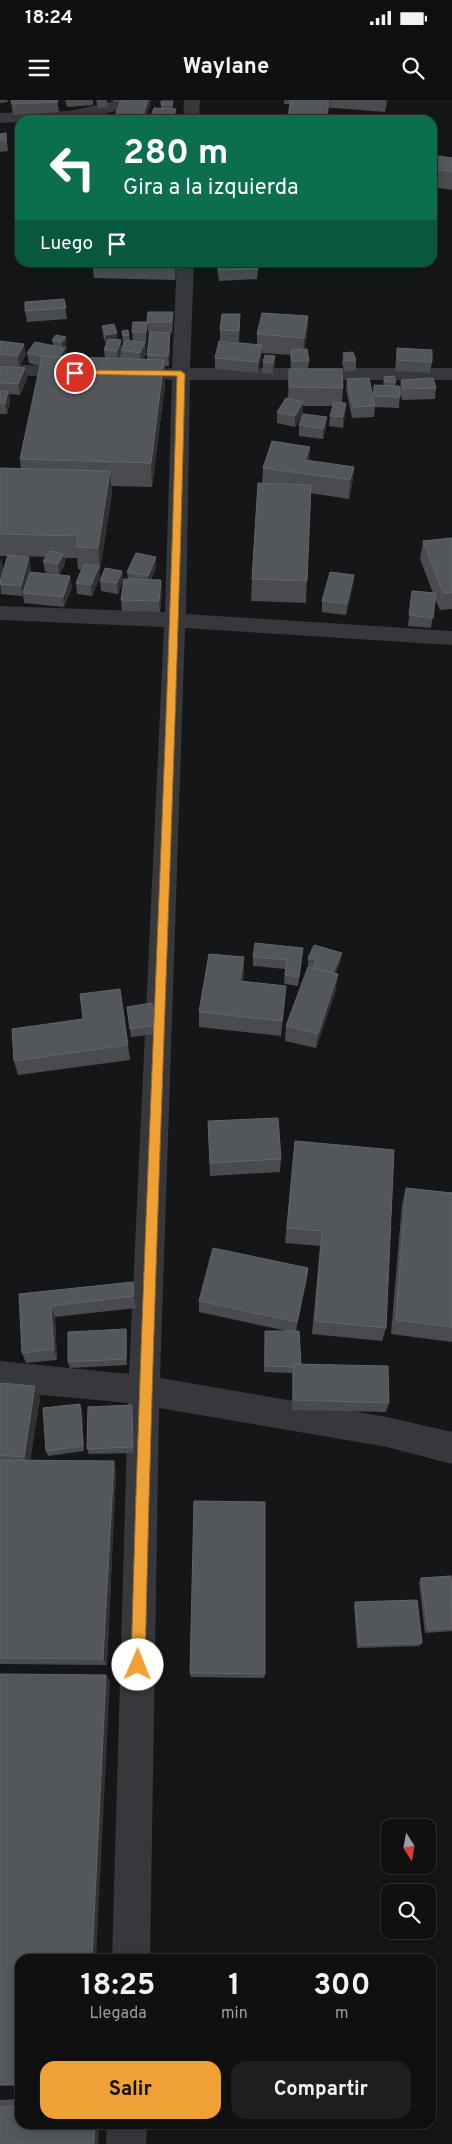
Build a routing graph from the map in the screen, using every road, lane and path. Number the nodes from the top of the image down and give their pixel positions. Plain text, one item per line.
1 (136, 100) edge
2 (192, 100) edge
3 (78, 115) edge
4 (190, 115) edge
5 (0, 118) edge
6 (15, 118) edge
7 (186, 267) edge
8 (0, 369) edge
9 (96, 373) edge
10 (143, 373) edge
11 (181, 374) junction
12 (452, 374) edge
13 (0, 614) edge
14 (175, 620) junction
15 (452, 638) edge
16 (0, 1376) edge
17 (144, 1390) junction
18 (452, 1448) edge
19 (131, 1954) edge
20 (127, 2129) edge
21 (126, 2144) edge

1 - 3 street
2 - 4 street
5 - 6 street
7 - 11 street
8 - 9 street
10 - 11 street
11 - 12 street
11 - 14 street
13 - 14 street
14 - 15 street
14 - 17 street
16 - 17 street
17 - 18 street
17 - 19 street
20 - 21 street

